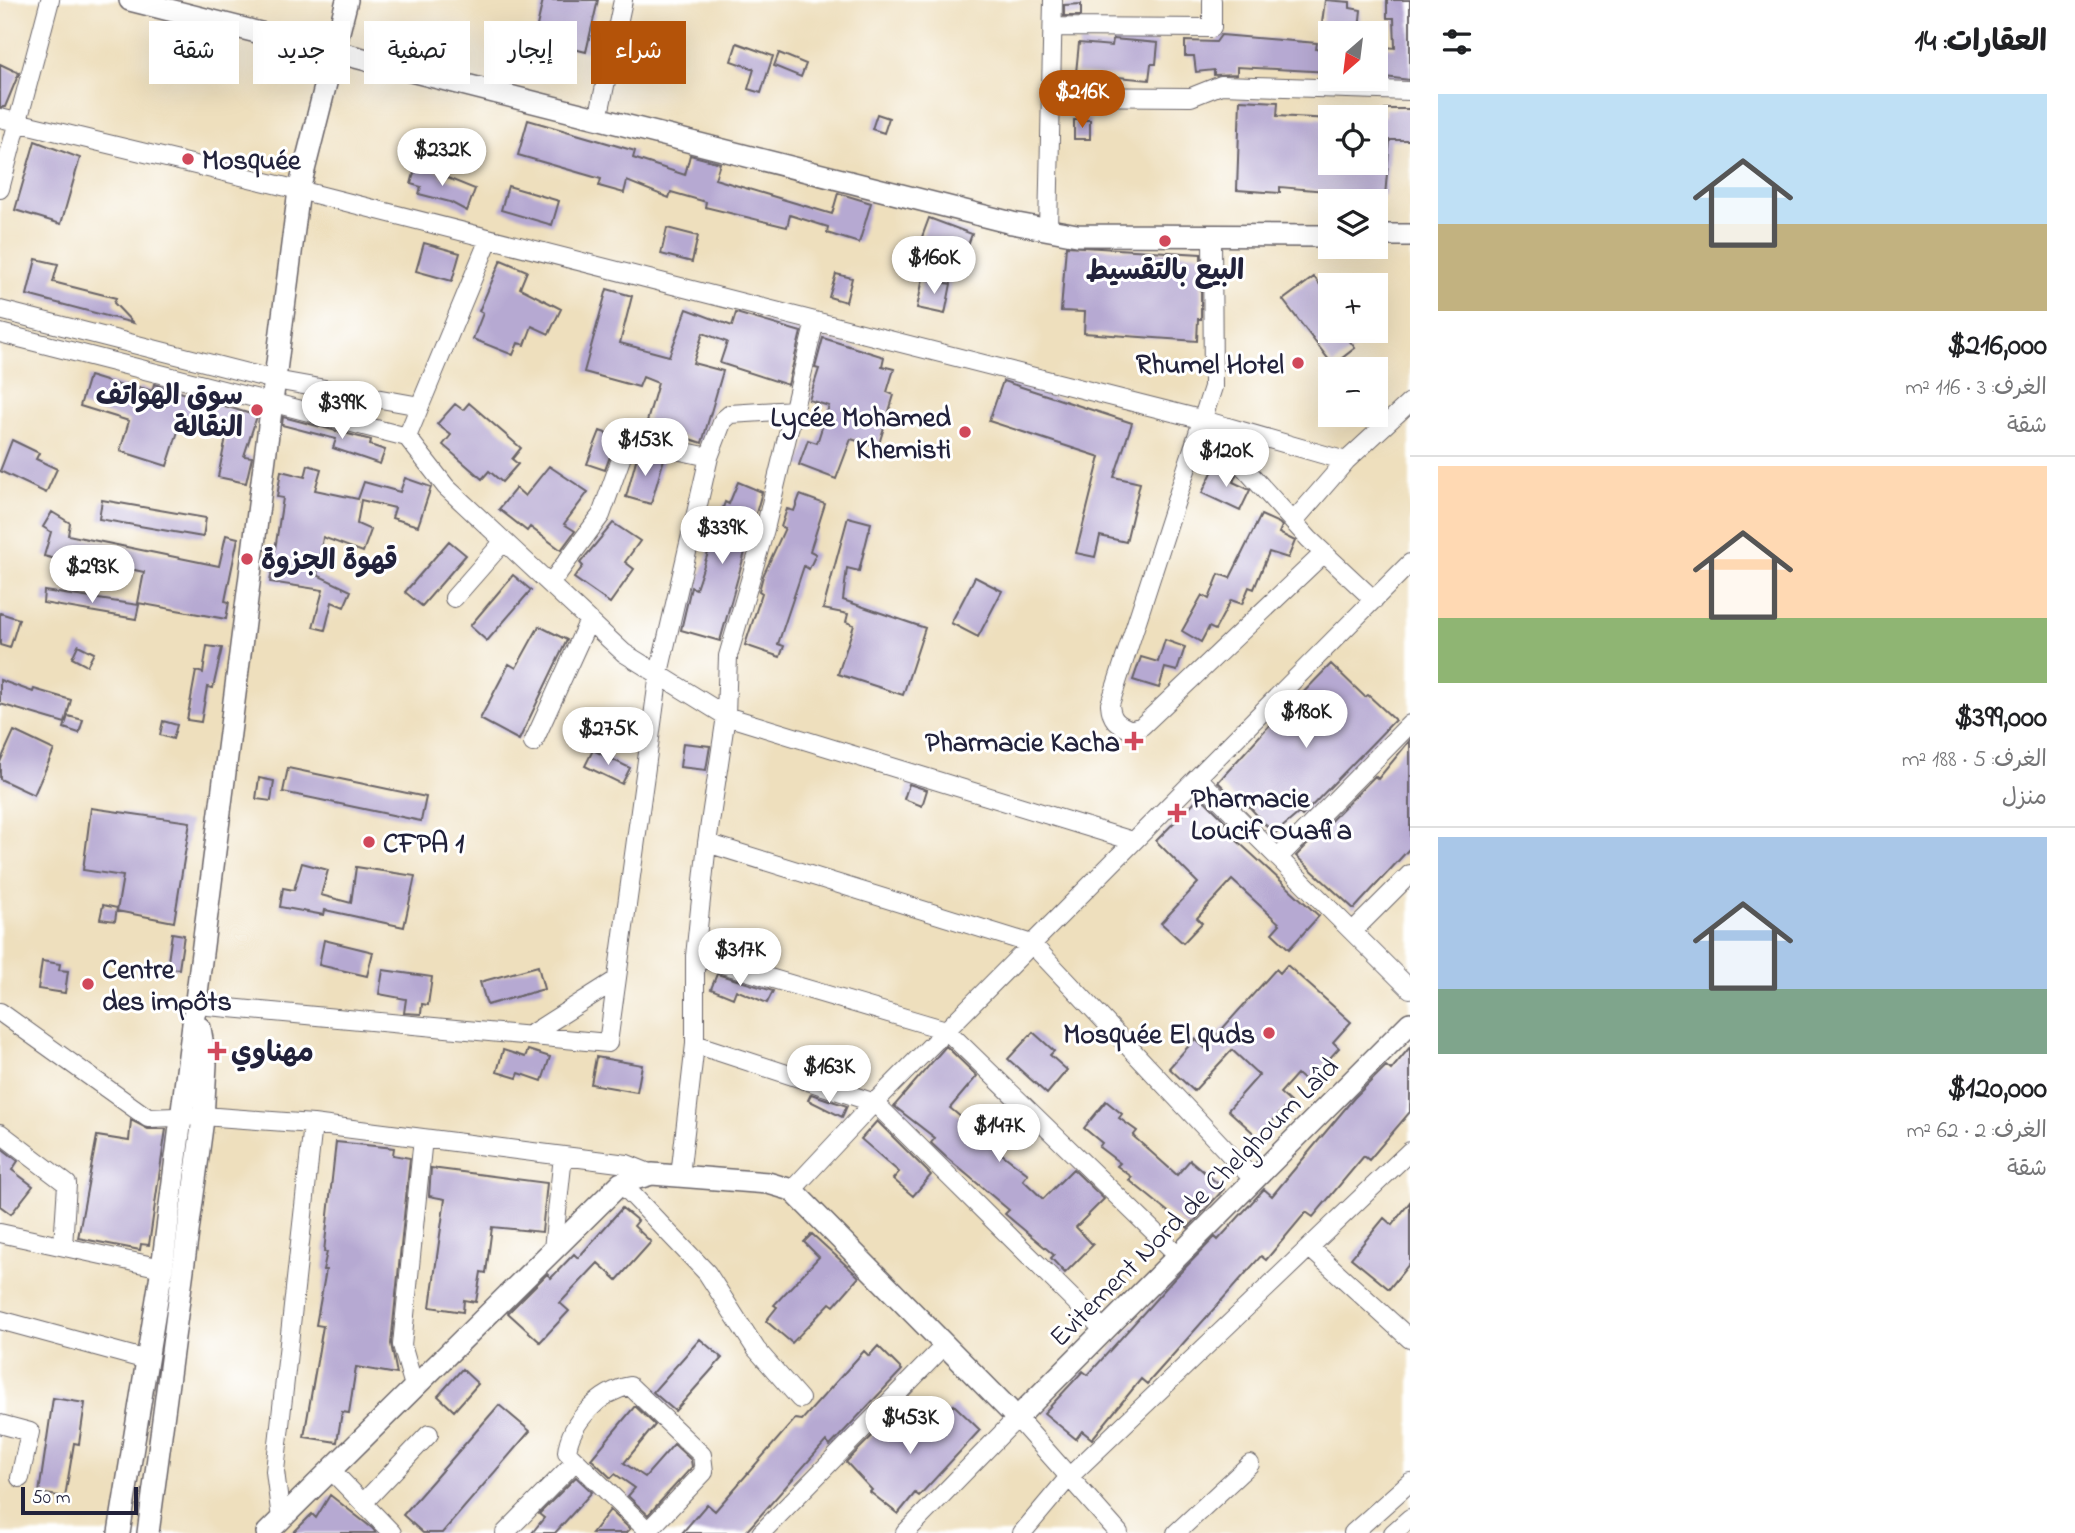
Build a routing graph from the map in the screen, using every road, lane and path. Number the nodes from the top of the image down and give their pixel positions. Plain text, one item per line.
1 (50, 0) edge
2 (130, 0) edge
3 (347, 0) edge
4 (623, 0) edge
5 (1053, 0) edge
6 (1212, 0) edge
7 (341, 21) edge
8 (1053, 26) junction
9 (253, 32) edge
10 (350, 56) edge
11 (325, 84) edge
12 (1410, 91) edge
13 (1051, 96) junction
14 (598, 119) junction
15 (9, 120) edge
16 (0, 189) edge
17 (299, 190) junction
18 (1048, 229) junction
19 (1410, 235) edge
20 (1212, 236) junction
21 (1318, 236) edge
22 (1388, 236) edge
23 (489, 239) junction
24 (0, 310) edge
25 (815, 321) junction
26 (0, 333) edge
27 (274, 390) junction
28 (1410, 402) edge
29 (420, 406) junction
30 (794, 410) junction
31 (1200, 419) junction
32 (407, 437) junction
33 (709, 457) junction
34 (1346, 461) junction
35 (1293, 522) junction
36 (504, 541) junction
37 (1324, 553) junction
38 (1410, 564) edge
39 (550, 584) junction
40 (454, 598) dead end
41 (1374, 600) junction
42 (589, 620) junction
43 (659, 673) junction
44 (726, 716) junction
45 (1410, 724) edge
46 (533, 743) dead end
47 (1198, 778) junction
48 (1133, 841) junction
49 (707, 843) junction
50 (1278, 858) junction
51 (1410, 874) edge
52 (1353, 931) junction
53 (1032, 944) junction
54 (695, 956) junction
55 (617, 980) junction
56 (1410, 989) edge
57 (197, 1005) junction
58 (0, 1012) edge
59 (1410, 1023) edge
60 (946, 1030) junction
61 (528, 1036) junction
62 (695, 1044) junction
63 (875, 1103) junction
64 (193, 1116) junction
65 (313, 1124) junction
66 (0, 1133) edge
67 (423, 1138) junction
68 (1410, 1151) edge
69 (563, 1156) junction
70 (652, 1174) junction
71 (680, 1176) junction
72 (1253, 1179) junction
73 (621, 1183) junction
74 (792, 1190) junction
75 (0, 1233) edge
76 (63, 1246) junction
77 (1310, 1248) junction
78 (553, 1249) junction
79 (1178, 1255) junction
80 (162, 1268) junction
81 (0, 1320) edge
82 (1104, 1330) junction
83 (1410, 1339) edge
84 (945, 1345) junction
85 (147, 1360) junction
86 (414, 1386) junction
87 (800, 1398) dead end
88 (1017, 1418) junction
89 (0, 1424) edge
90 (429, 1434) dead end
91 (1250, 1464) dead end
92 (330, 1469) junction
93 (568, 1469) dead end
94 (1069, 1477) junction
95 (20, 1478) dead end
96 (1410, 1482) edge
97 (363, 1503) junction
98 (1410, 1518) edge
99 (274, 1526) edge
100 (647, 1532) edge
101 (119, 1533) edge
102 (148, 1533) edge
103 (392, 1533) edge
104 (505, 1533) edge
105 (761, 1533) edge
106 (905, 1533) edge
107 (1022, 1533) edge
108 (1119, 1533) edge
109 (1176, 1533) edge
110 (1353, 1533) edge
111 (1393, 1533) edge

1 - 15 street
2 - 9 main road
3 - 7 main road
4 - 14 street
5 - 8 street
6 - 8 street
8 - 13 street
10 - 14 main road
11 - 17 main road
12 - 13 street
13 - 18 street
14 - 18 main road
15 - 16 street
15 - 17 street
17 - 23 street
17 - 27 main road
18 - 20 main road
19 - 22 main road
20 - 21 main road
20 - 31 street
23 - 25 street
23 - 29 street
24 - 27 street
25 - 30 street
25 - 31 street
26 - 27 street
27 - 29 street
27 - 32 street
27 - 57 main road
28 - 34 street
29 - 32 street
30 - 33 street
30 - 44 street
31 - 34 street
31 - 35 street
31 - 37 street
32 - 36 street
33 - 39 street
33 - 43 street
34 - 35 street
35 - 37 street
36 - 39 street
36 - 40 street
37 - 41 street
38 - 41 street
39 - 42 street
41 - 47 street
42 - 43 street
42 - 46 street
43 - 44 street
43 - 55 street
44 - 48 street
44 - 49 street
45 - 50 street
47 - 48 street
47 - 50 street
48 - 53 street
49 - 53 street
49 - 54 street
50 - 52 street
51 - 52 street
52 - 56 street
53 - 60 street
53 - 72 street
54 - 60 street
54 - 62 street
55 - 61 street
55 - 61 street
57 - 61 street
57 - 64 main road
58 - 64 street
59 - 72 main road, Evitement Nord de Chelghoum Laîd
60 - 63 street
60 - 79 street
62 - 63 street
62 - 71 street
63 - 74 street
63 - 82 street
64 - 65 street
64 - 80 main road
64 - 102 main road
65 - 67 street
65 - 99 street
66 - 76 street
67 - 69 street
67 - 86 street
68 - 77 street
69 - 70 street
69 - 78 street
70 - 71 main road
70 - 73 main road
71 - 74 main road
72 - 79 main road, Evitement Nord de Chelghoum Laîd
73 - 78 main road
73 - 87 street
74 - 84 main road
75 - 76 street
76 - 80 street
77 - 83 street
77 - 94 street
78 - 86 main road
79 - 82 main road, Evitement Nord de Chelghoum Laîd
80 - 85 main road
81 - 85 street
82 - 88 main road, Evitement Nord de Chelghoum Laîd
84 - 88 main road
84 - 105 street
85 - 101 main road
86 - 92 main road
88 - 94 street
88 - 106 street
89 - 95 street
90 - 97 street
91 - 109 street
92 - 97 street
92 - 99 main road
93 - 104 street
94 - 107 street
94 - 108 street
96 - 110 street
97 - 103 street
98 - 111 street
100 - 100 street

